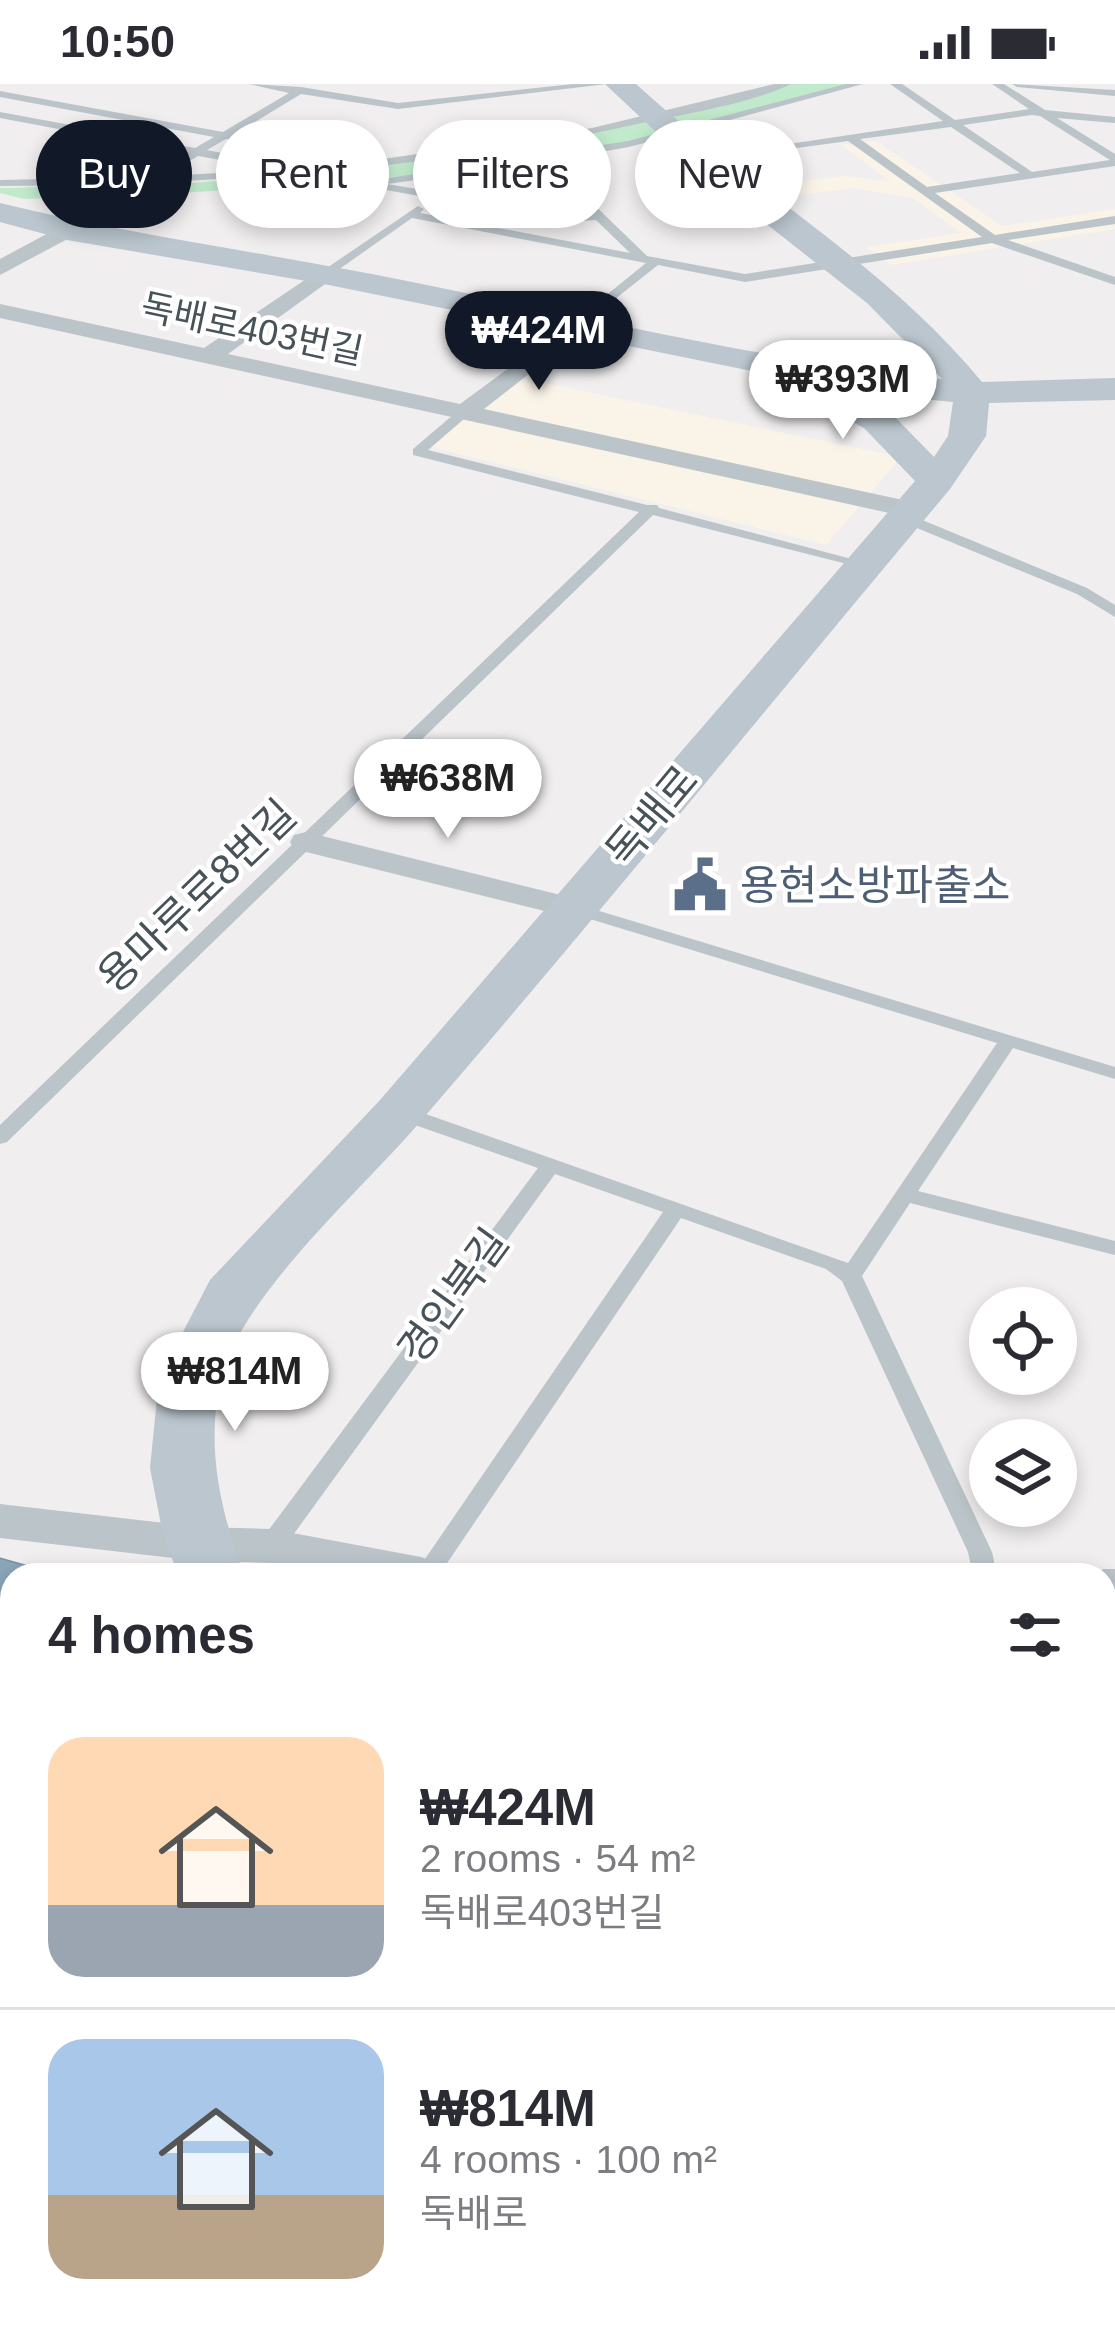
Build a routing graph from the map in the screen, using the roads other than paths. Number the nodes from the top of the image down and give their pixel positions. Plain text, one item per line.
1 (254, 84) edge
2 (312, 84) edge
3 (602, 84) edge
4 (619, 84) edge
5 (858, 84) edge
6 (895, 84) edge
7 (997, 84) edge
8 (1017, 84) edge
9 (779, 85) edge
10 (299, 92) junction
11 (1115, 93) edge
12 (0, 94) edge
13 (1042, 112) junction
14 (0, 115) edge
15 (250, 120) edge
16 (658, 120) edge
17 (685, 120) edge
18 (697, 120) edge
19 (1115, 120) edge
20 (951, 122) junction
21 (635, 131) edge
22 (216, 134) edge
23 (848, 136) junction
24 (216, 140) edge
25 (803, 143) edge
26 (196, 152) junction
27 (192, 154) edge
28 (216, 157) edge
29 (1115, 162) edge
30 (389, 165) edge
31 (1030, 176) junction
32 (0, 183) edge
33 (36, 183) edge
34 (922, 191) junction
35 (0, 212) edge
36 (413, 212) edge
37 (410, 214) junction
38 (1115, 220) edge
39 (611, 227) edge
40 (795, 228) edge
41 (68, 230) junction
42 (992, 239) junction
43 (648, 260) junction
44 (842, 263) junction
45 (0, 268) edge
46 (323, 274) junction
47 (1115, 281) edge
48 (0, 311) edge
49 (576, 326) junction
50 (926, 338) junction
51 (208, 356) junction
52 (780, 367) junction
53 (829, 377) junction
54 (1106, 389) edge
55 (972, 393) junction
56 (464, 412) junction
57 (917, 503) junction
58 (652, 508) junction
59 (867, 565) junction
60 (1115, 612) edge
61 (306, 842) junction
62 (573, 908) junction
63 (1008, 1040) junction
64 (1113, 1069) edge
65 (400, 1112) junction
66 (0, 1137) edge
67 (551, 1165) junction
68 (905, 1195) junction
69 (676, 1209) junction
70 (1115, 1248) edge
71 (851, 1276) junction
72 (0, 1521) edge
73 (272, 1546) junction
74 (205, 1560) edge
75 (361, 1563) edge
76 (431, 1563) edge
77 (982, 1563) edge

1 - 10 lane
2 - 10 lane
3 - 10 lane
4 - 16 main road
5 - 18 lane
6 - 20 lane
7 - 13 lane
8 - 11 lane
9 - 17 lane
10 - 15 lane
12 - 22 lane
13 - 19 lane
13 - 20 lane
13 - 29 lane
14 - 26 lane
20 - 23 lane
20 - 31 lane
21 - 30 lane
23 - 25 lane
23 - 34 lane
24 - 26 lane
26 - 27 lane
26 - 28 lane
29 - 31 lane
31 - 34 lane
32 - 33 lane
34 - 42 lane
35 - 41 main road
36 - 37 lane
37 - 43 lane
37 - 46 lane
38 - 42 lane
39 - 43 lane
40 - 44 main road
41 - 45 street
41 - 46 main road
42 - 44 lane
42 - 47 lane
43 - 44 lane
43 - 49 lane
44 - 50 main road
46 - 49 main road
46 - 51 street
48 - 51 street, 독배로403번길
49 - 52 main road
49 - 56 street
50 - 53 main road
50 - 54 main road
50 - 55 main road
51 - 56 street, 독배로403번길
52 - 53 main road
52 - 57 main road
53 - 55 main road
54 - 55 main road
55 - 57 main road, 독배로
56 - 57 street, 독배로403번길
56 - 58 lane
57 - 59 main road, 독배로
57 - 60 lane
58 - 59 lane
58 - 61 lane, 용마루로8번길
59 - 62 main road, 독배로
61 - 62 street
61 - 66 lane, 용마루로8번길
62 - 63 lane
62 - 65 main road, 독배로
63 - 64 lane
63 - 68 lane
65 - 67 lane
65 - 74 main road, 독배로
67 - 69 lane
67 - 73 lane, 경인북길
68 - 70 lane
68 - 71 lane
69 - 71 lane
69 - 76 lane
71 - 77 lane
72 - 74 street
73 - 74 street
73 - 75 street

